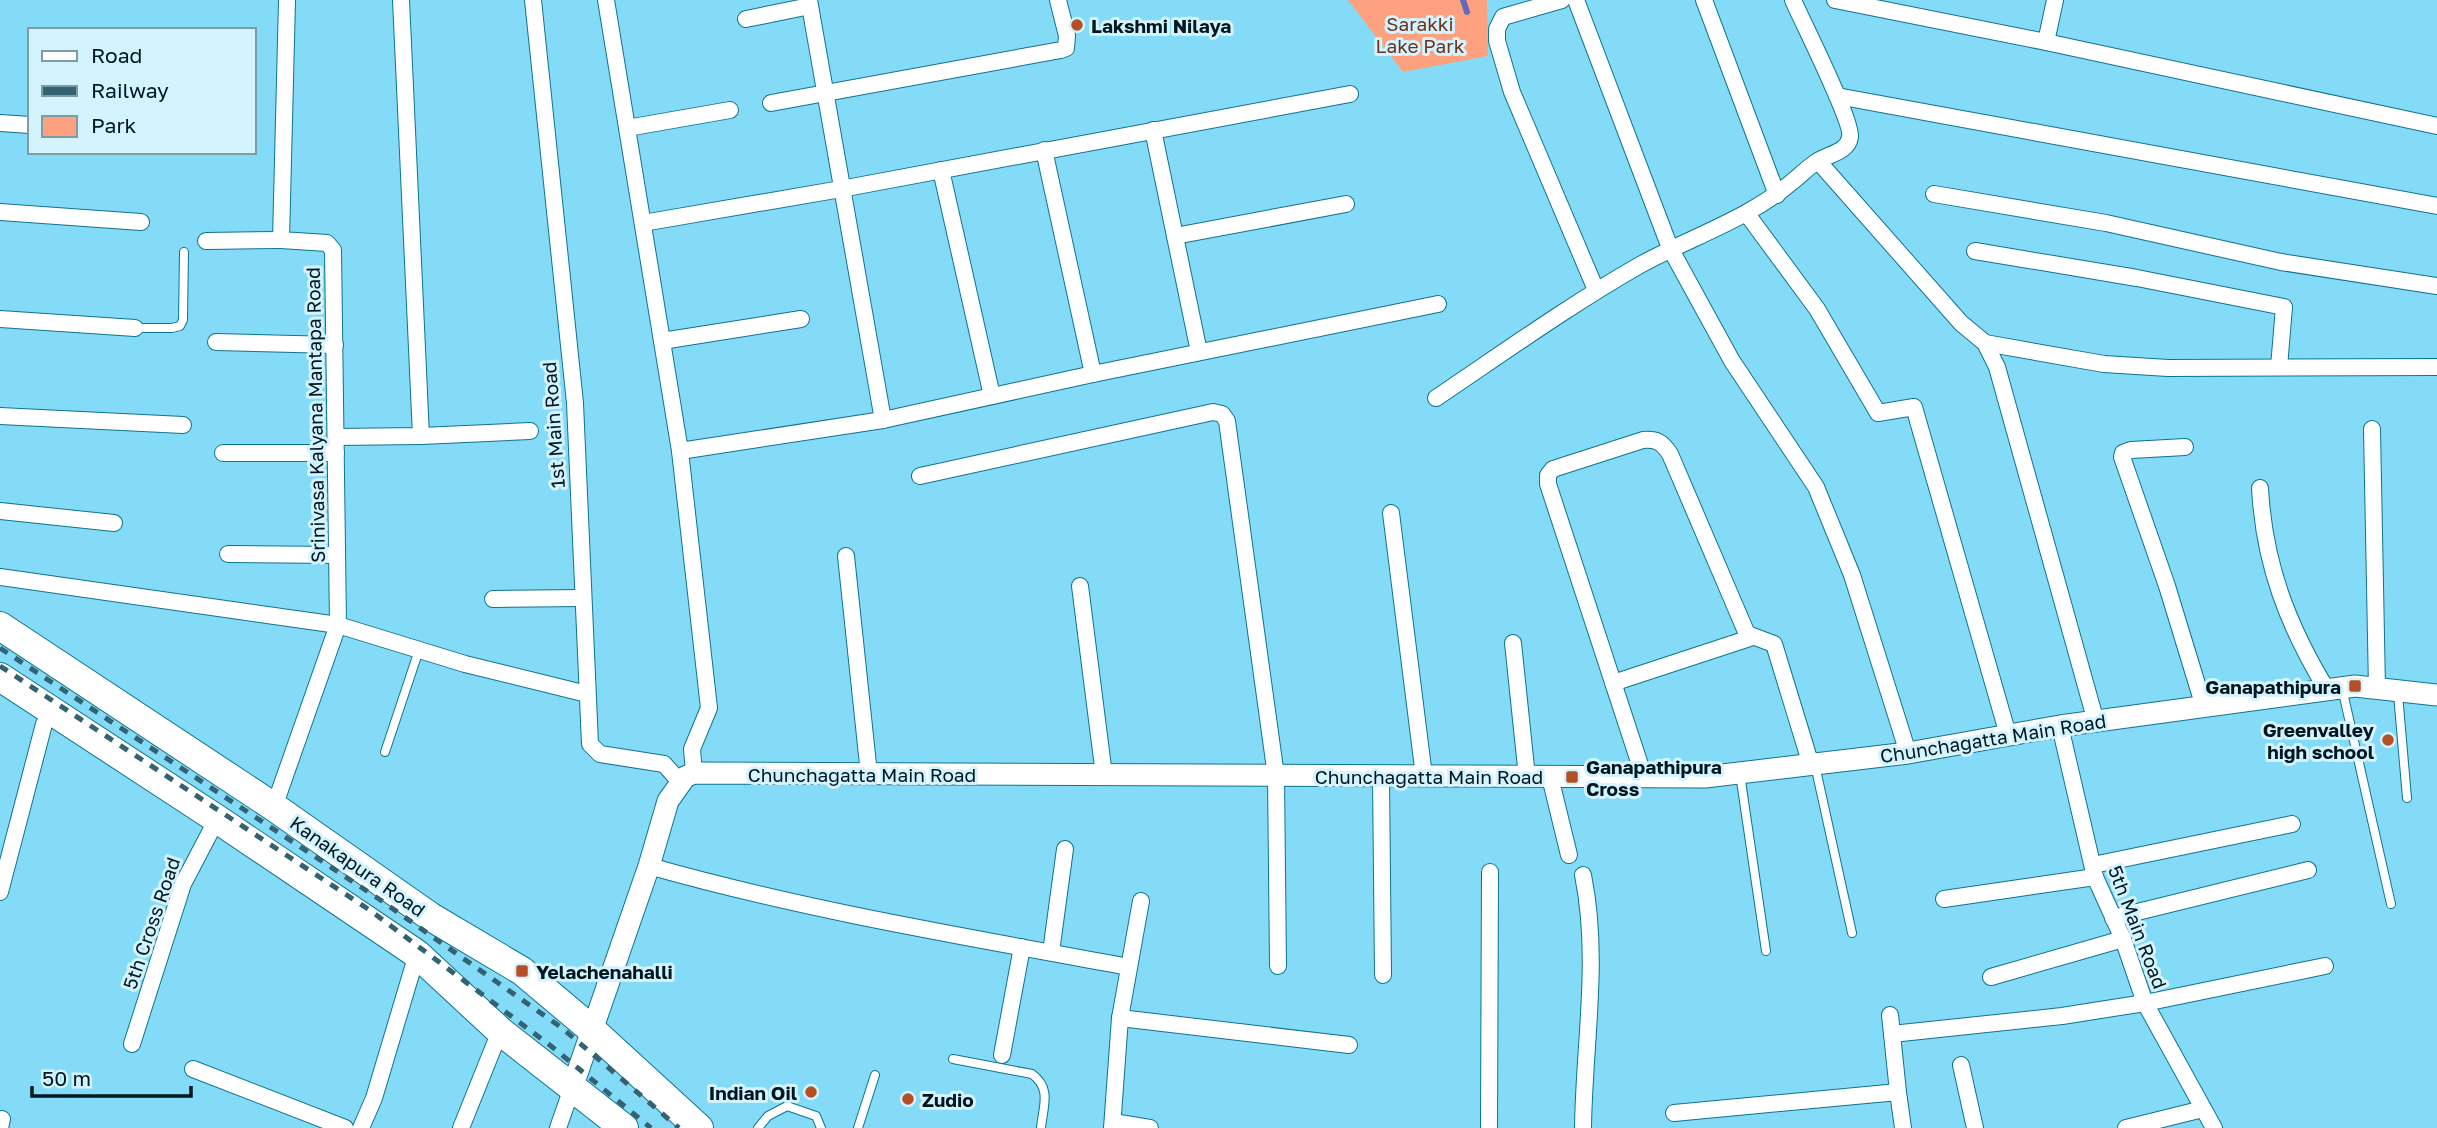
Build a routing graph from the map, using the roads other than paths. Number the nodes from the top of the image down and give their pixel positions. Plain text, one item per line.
1 (286, 0) edge
2 (401, 0) edge
3 (533, 0) edge
4 (606, 0) edge
5 (1058, 0) edge
6 (1562, 0) edge
7 (1576, 0) edge
8 (1704, 0) edge
9 (1793, 0) edge
10 (1835, 0) edge
11 (2055, 0) edge
12 (810, 3) edge
13 (746, 19) dead end
14 (2046, 42) junction
15 (825, 92) junction
16 (1350, 94) dead end
17 (1837, 96) junction
18 (771, 103) dead end
19 (730, 110) dead end
20 (0, 123) edge
21 (28, 125) edge
22 (2437, 126) edge
23 (627, 128) junction
24 (1153, 130) junction
25 (1044, 150) junction
26 (1818, 161) junction
27 (941, 170) junction
28 (841, 189) junction
29 (1934, 194) dead end
30 (1777, 195) junction
31 (1346, 204) dead end
32 (2437, 206) edge
33 (0, 212) edge
34 (1746, 214) junction
35 (141, 222) dead end
36 (643, 223) junction
37 (1175, 236) junction
38 (281, 240) junction
39 (206, 241) dead end
40 (1670, 248) junction
41 (1975, 250) dead end
42 (184, 253) dead end
43 (2437, 286) edge
44 (1596, 290) junction
45 (1438, 304) dead end
46 (0, 319) edge
47 (801, 319) dead end
48 (135, 328) joint
49 (662, 341) junction
50 (216, 342) dead end
51 (1985, 343) junction
52 (335, 345) junction
53 (1199, 352) junction
54 (2437, 366) edge
55 (2279, 367) junction
56 (1093, 374) junction
57 (992, 396) junction
58 (1436, 398) dead end
59 (0, 416) edge
60 (883, 420) junction
61 (183, 425) dead end
62 (2372, 429) dead end
63 (530, 431) dead end
64 (421, 436) junction
65 (336, 445) junction
66 (2185, 447) dead end
67 (680, 451) junction
68 (223, 453) dead end
69 (920, 476) dead end
70 (2260, 488) dead end
71 (0, 511) edge
72 (1391, 513) dead end
73 (114, 523) dead end
74 (228, 554) dead end
75 (337, 555) junction
76 (846, 556) dead end
77 (0, 577) edge
78 (1080, 586) dead end
79 (583, 597) junction
80 (493, 599) dead end
81 (338, 625) junction
82 (0, 626) edge
83 (1753, 637) junction
84 (1513, 643) dead end
85 (419, 650) junction
86 (0, 677) edge
87 (1613, 683) junction
88 (2335, 689) junction
89 (2387, 690) junction
90 (587, 694) junction
91 (2437, 695) edge
92 (2204, 707) junction
93 (51, 711) junction
94 (2096, 722) junction
95 (2060, 726) junction
96 (2008, 735) junction
97 (385, 752) dead end
98 (1908, 753) junction
99 (1813, 765) junction
100 (869, 774) junction
101 (1740, 774) junction
102 (1104, 775) junction
103 (1276, 776) junction
104 (1424, 776) junction
105 (1381, 777) junction
106 (1527, 777) junction
107 (1550, 777) junction
108 (1644, 777) junction
109 (687, 778) junction
110 (2407, 798) dead end
111 (274, 807) junction
112 (217, 819) junction
113 (2292, 824) dead end
114 (1065, 849) dead end
115 (1569, 855) dead end
116 (649, 866) junction
117 (2308, 870) dead end
118 (2094, 871) junction
119 (1490, 872) dead end
120 (1583, 875) dead end
121 (0, 892) edge
122 (1944, 899) dead end
123 (1141, 901) dead end
124 (2391, 904) dead end
125 (2113, 918) junction
126 (1852, 933) dead end
127 (2123, 939) junction
128 (1022, 947) junction
129 (1766, 951) dead end
130 (1051, 952) junction
131 (417, 954) junction
132 (1278, 966) dead end
133 (2325, 966) dead end
134 (1129, 967) junction
135 (1383, 975) dead end
136 (1991, 977) dead end
137 (2145, 1003) junction
138 (1890, 1015) dead end
139 (1120, 1018) junction
140 (592, 1029) junction
141 (500, 1031) junction
142 (1892, 1034) junction
143 (132, 1044) dead end
144 (1349, 1045) dead end
145 (1002, 1055) dead end
146 (954, 1059) dead end
147 (1961, 1065) dead end
148 (193, 1069) dead end
149 (875, 1075) dead end
150 (572, 1088) junction
151 (1898, 1092) junction
152 (2203, 1109) junction
153 (1674, 1113) dead end
154 (1112, 1125) edge
155 (345, 1128) edge
156 (361, 1128) edge
157 (461, 1128) edge
158 (558, 1128) edge
159 (624, 1128) edge
160 (699, 1128) edge
161 (758, 1128) edge
162 (821, 1128) edge
163 (858, 1128) edge
164 (1041, 1128) edge
165 (1150, 1128) edge
166 (1489, 1128) edge
167 (1583, 1128) edge
168 (1903, 1128) edge
169 (1975, 1128) edge
170 (2126, 1128) edge
171 (2214, 1128) edge

1 - 38 street
2 - 64 street
3 - 79 street, 1st Main Road
4 - 23 street
5 - 15 street
6 - 44 street
7 - 40 street
8 - 30 street
9 - 17 street
10 - 14 street
11 - 14 street
12 - 13 street
12 - 15 street
14 - 22 street
15 - 18 street
15 - 28 street
16 - 24 street
17 - 26 street
17 - 32 street
19 - 23 street
20 - 21 street
23 - 36 street
24 - 25 street
24 - 37 street
25 - 27 street
25 - 56 street
26 - 30 street
26 - 51 street
27 - 28 street
27 - 57 street
28 - 36 street
28 - 60 street
29 - 43 street
30 - 34 street
31 - 37 street
33 - 35 street
34 - 40 street
34 - 96 street
36 - 49 street
37 - 53 street
38 - 39 street
38 - 52 street, Srinivasa Kalyana Mantapa Road
40 - 44 street
40 - 98 street
41 - 55 street
42 - 48 lane
44 - 58 street
45 - 53 street
46 - 48 street
47 - 49 street
49 - 67 street
50 - 52 street
51 - 55 street
51 - 94 street
52 - 65 street, Srinivasa Kalyana Mantapa Road
53 - 56 street
54 - 55 street
56 - 57 street
57 - 60 street
59 - 61 street
60 - 67 street
62 - 89 street
63 - 64 street
64 - 65 street
65 - 68 street
65 - 75 street, Srinivasa Kalyana Mantapa Road
66 - 92 street
67 - 109 street
69 - 103 street
70 - 88 street
71 - 73 street
72 - 104 street
74 - 75 street
75 - 81 street, Srinivasa Kalyana Mantapa Road
76 - 100 street
77 - 81 street
78 - 102 street
79 - 80 street
79 - 90 street, 1st Main Road
81 - 85 street
81 - 111 street
82 - 111 highway, Kanakapura Road
83 - 87 street
83 - 87 street
83 - 99 street
84 - 106 street
85 - 90 street
85 - 97 lane
86 - 93 highway, Kanakapura Road
87 - 108 street
88 - 89 street, Chunchagatta Main Road
88 - 92 street, Chunchagatta Main Road
88 - 124 lane
89 - 91 street, Chunchagatta Main Road
89 - 110 lane
90 - 109 street, 1st Main Road
92 - 94 street, Chunchagatta Main Road
93 - 112 highway, Kanakapura Road
93 - 121 street
94 - 95 street, Chunchagatta Main Road
95 - 96 street, Chunchagatta Main Road
95 - 118 street, 5th Main Road
96 - 98 street, Chunchagatta Main Road
98 - 99 street, Chunchagatta Main Road
99 - 101 street, Chunchagatta Main Road
99 - 126 lane
100 - 102 street, Chunchagatta Main Road
100 - 109 street, Chunchagatta Main Road
101 - 108 street, Chunchagatta Main Road
101 - 129 lane
102 - 103 street, Chunchagatta Main Road
103 - 105 street, Chunchagatta Main Road
103 - 132 street
104 - 105 street, Chunchagatta Main Road
104 - 106 street, Chunchagatta Main Road
105 - 135 street
106 - 107 street, Chunchagatta Main Road
107 - 108 street, Chunchagatta Main Road
107 - 115 street
109 - 116 street
111 - 140 highway, Kanakapura Road
112 - 131 highway, Kanakapura Road
112 - 143 street, 5th Cross Road
113 - 118 street
114 - 130 street
116 - 128 street
116 - 140 street
117 - 125 street
118 - 122 street
118 - 125 street, 5th Main Road
119 - 166 street
120 - 167 street
123 - 134 street
125 - 127 street, 5th Main Road
127 - 136 street
127 - 137 street, 5th Main Road
128 - 130 street
128 - 145 street
130 - 134 street
131 - 141 highway, Kanakapura Road
131 - 156 street
133 - 137 street
134 - 139 street
137 - 142 street
137 - 152 street, 5th Main Road
138 - 142 street
139 - 144 street
139 - 154 street
140 - 150 street
140 - 160 highway, Kanakapura Road
141 - 150 highway, Kanakapura Road
141 - 157 street
142 - 151 street
146 - 164 lane
147 - 169 street
148 - 155 street
149 - 163 lane
150 - 158 street
150 - 159 highway, Kanakapura Road
151 - 153 street
151 - 168 street
152 - 170 street
152 - 171 street, 5th Main Road
154 - 165 street
161 - 162 lane

